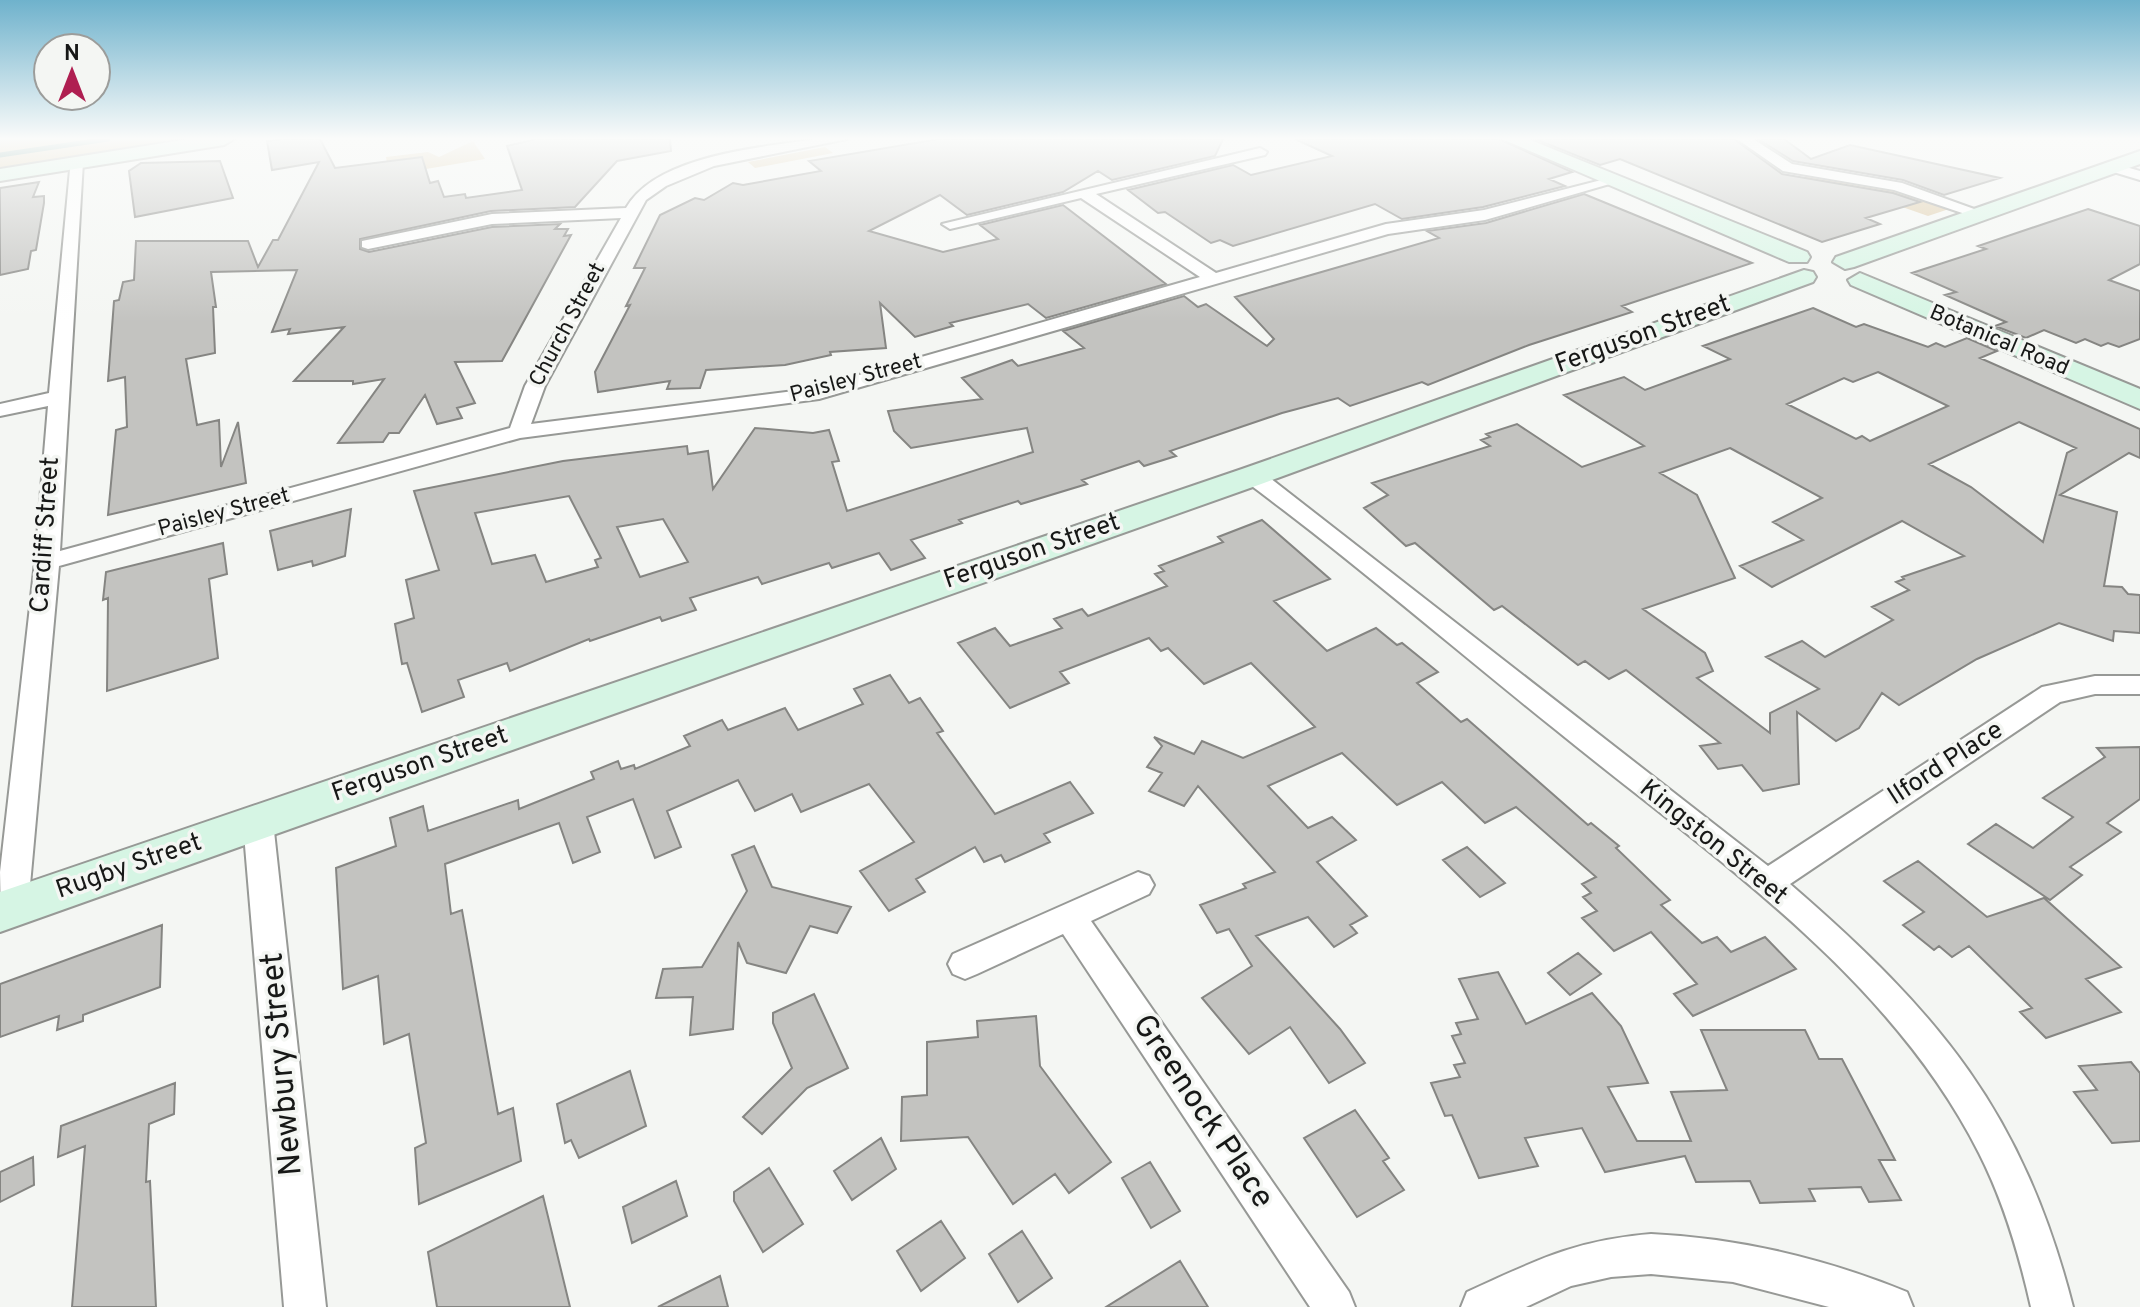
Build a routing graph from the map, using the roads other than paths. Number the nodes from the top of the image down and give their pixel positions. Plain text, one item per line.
1 (73, 200) edge
2 (640, 200) edge
3 (1054, 200) edge
4 (1095, 200) edge
5 (1543, 200) edge
6 (1657, 200) edge
7 (1938, 200) edge
8 (2019, 200) edge
9 (628, 213) junction
10 (1980, 214) junction
11 (950, 224) dead end
12 (368, 244) dead end
13 (1828, 274) junction
14 (1211, 277) junction
15 (56, 398) junction
16 (2140, 400) edge
17 (0, 410) edge
18 (519, 432) junction
19 (1253, 476) junction
20 (47, 562) junction
21 (2140, 685) edge
22 (258, 822) junction
23 (1766, 884) junction
24 (1138, 885) dead end
25 (6, 910) edge
26 (1069, 916) junction
27 (965, 964) dead end
28 (305, 1307) edge
29 (1334, 1307) edge
30 (1482, 1307) edge
31 (1892, 1307) edge
32 (2052, 1307) edge

1 - 15 street, Cardiff Street
2 - 9 street, Church Street
3 - 11 street
4 - 14 street
5 - 14 street, Paisley Street
6 - 13 street, Botanical Road
7 - 10 street
8 - 10 street, Ferguson Street
9 - 12 street
9 - 18 street, Church Street
10 - 13 street, Ferguson Street
13 - 16 street, Botanical Road
13 - 19 street, Ferguson Street
14 - 18 street, Paisley Street
15 - 17 street
15 - 20 street, Cardiff Street
18 - 20 street, Paisley Street
19 - 22 street, Ferguson Street
19 - 23 street, Kingston Street
20 - 25 street, Cardiff Street
21 - 23 street, Ilford Place
22 - 25 street, Rugby Street
22 - 28 street, Newbury Street
23 - 32 street, Kingston Street
24 - 26 street
26 - 27 street
26 - 29 street, Greenock Place
30 - 31 street

